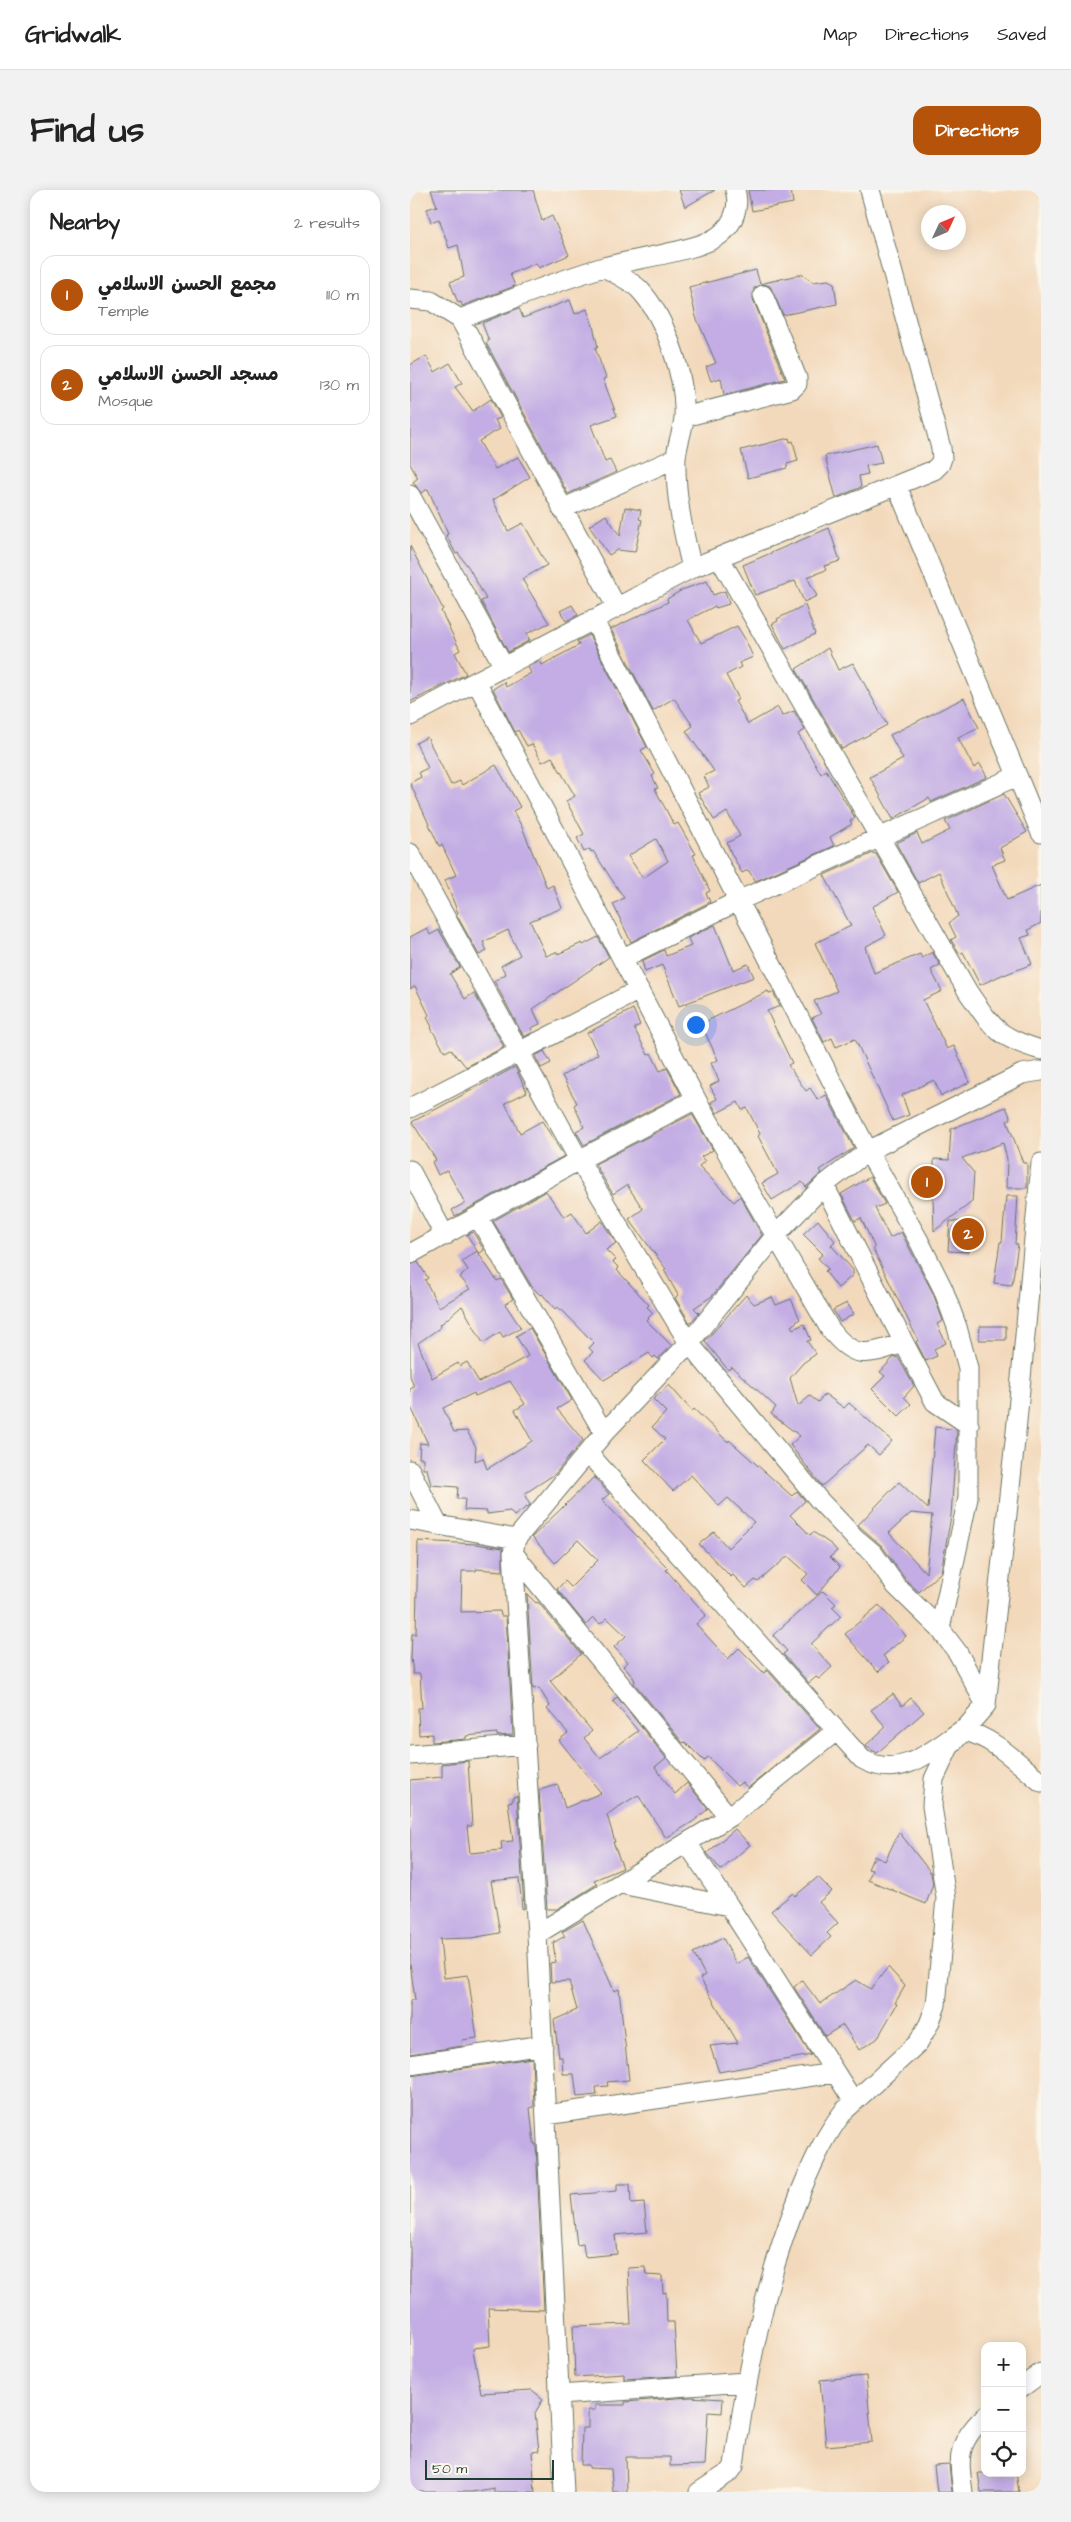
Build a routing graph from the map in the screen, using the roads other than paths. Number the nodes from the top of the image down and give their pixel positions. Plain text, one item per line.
1 (735, 190) edge
2 (870, 190) edge
3 (604, 267) junction
4 (763, 295) dead end
5 (410, 299) edge
6 (460, 319) junction
7 (684, 417) junction
8 (676, 458) junction
9 (897, 486) junction
10 (410, 495) edge
11 (562, 508) junction
12 (719, 557) junction
13 (692, 568) junction
14 (616, 606) junction
15 (593, 619) junction
16 (504, 667) junction
17 (476, 681) junction
18 (410, 716) edge
19 (1017, 776) junction
20 (1041, 833) edge
21 (879, 838) junction
22 (410, 853) edge
23 (740, 900) junction
24 (623, 958) junction
25 (639, 990) junction
26 (1041, 1050) edge
27 (519, 1052) junction
28 (1041, 1072) edge
29 (696, 1099) junction
30 (410, 1108) edge
31 (868, 1151) junction
32 (578, 1160) junction
33 (1041, 1163) edge
34 (410, 1170) edge
35 (824, 1185) junction
36 (478, 1217) junction
37 (776, 1235) junction
38 (445, 1236) junction
39 (410, 1254) edge
40 (689, 1343) junction
41 (904, 1343) junction
42 (969, 1425) junction
43 (604, 1433) junction
44 (588, 1453) junction
45 (410, 1470) edge
46 (410, 1520) edge
47 (437, 1523) junction
48 (514, 1546) junction
49 (940, 1629) junction
50 (986, 1705) junction
51 (962, 1730) junction
52 (836, 1731) junction
53 (526, 1745) junction
54 (410, 1755) edge
55 (1041, 1782) edge
56 (728, 1817) junction
57 (688, 1843) junction
58 (621, 1884) junction
59 (729, 1906) junction
60 (537, 1934) junction
61 (543, 2045) junction
62 (410, 2065) edge
63 (834, 2073) junction
64 (854, 2102) junction
65 (546, 2115) junction
66 (1041, 2373) edge
67 (746, 2382) junction
68 (1026, 2384) edge
69 (559, 2395) junction
70 (981, 2420) edge
71 (564, 2492) edge
72 (699, 2492) edge
73 (963, 2492) edge

1 - 3 street
2 - 9 street
3 - 6 street
3 - 7 street
4 - 7 street
5 - 6 street
6 - 11 street
7 - 8 street
8 - 11 street
8 - 13 street
9 - 12 street
9 - 19 street
10 - 16 street
11 - 14 street
12 - 13 street
12 - 21 street
13 - 14 street
14 - 15 street
15 - 16 street
15 - 23 street
16 - 17 street
17 - 18 street
17 - 24 street
19 - 20 street
19 - 21 street
21 - 23 street
21 - 26 street
22 - 27 street
23 - 24 street
23 - 31 street
24 - 25 street
25 - 27 street
25 - 29 street
27 - 30 street
27 - 32 street
28 - 31 street
29 - 32 street
29 - 37 street
31 - 35 street
31 - 42 street
32 - 36 street
32 - 40 street
33 - 50 street
34 - 38 street
35 - 37 street
35 - 41 street
36 - 38 street
36 - 43 street
37 - 40 street
37 - 41 street
38 - 39 street
40 - 43 street
40 - 49 street
41 - 42 street
42 - 49 street
43 - 44 street
44 - 48 street
44 - 52 street
45 - 47 street
46 - 47 street
47 - 48 street
48 - 53 street
48 - 56 street
49 - 50 street
50 - 51 street
51 - 52 street
51 - 55 street
51 - 64 street
52 - 56 street
53 - 54 street
53 - 60 street
56 - 57 street
57 - 58 street
57 - 59 street
58 - 59 street
58 - 60 street
59 - 63 street
60 - 61 street
61 - 62 street
61 - 65 street
63 - 64 street
63 - 65 street
64 - 67 street
65 - 69 street
66 - 68 street
67 - 69 street
67 - 72 street
69 - 71 street
70 - 73 street

